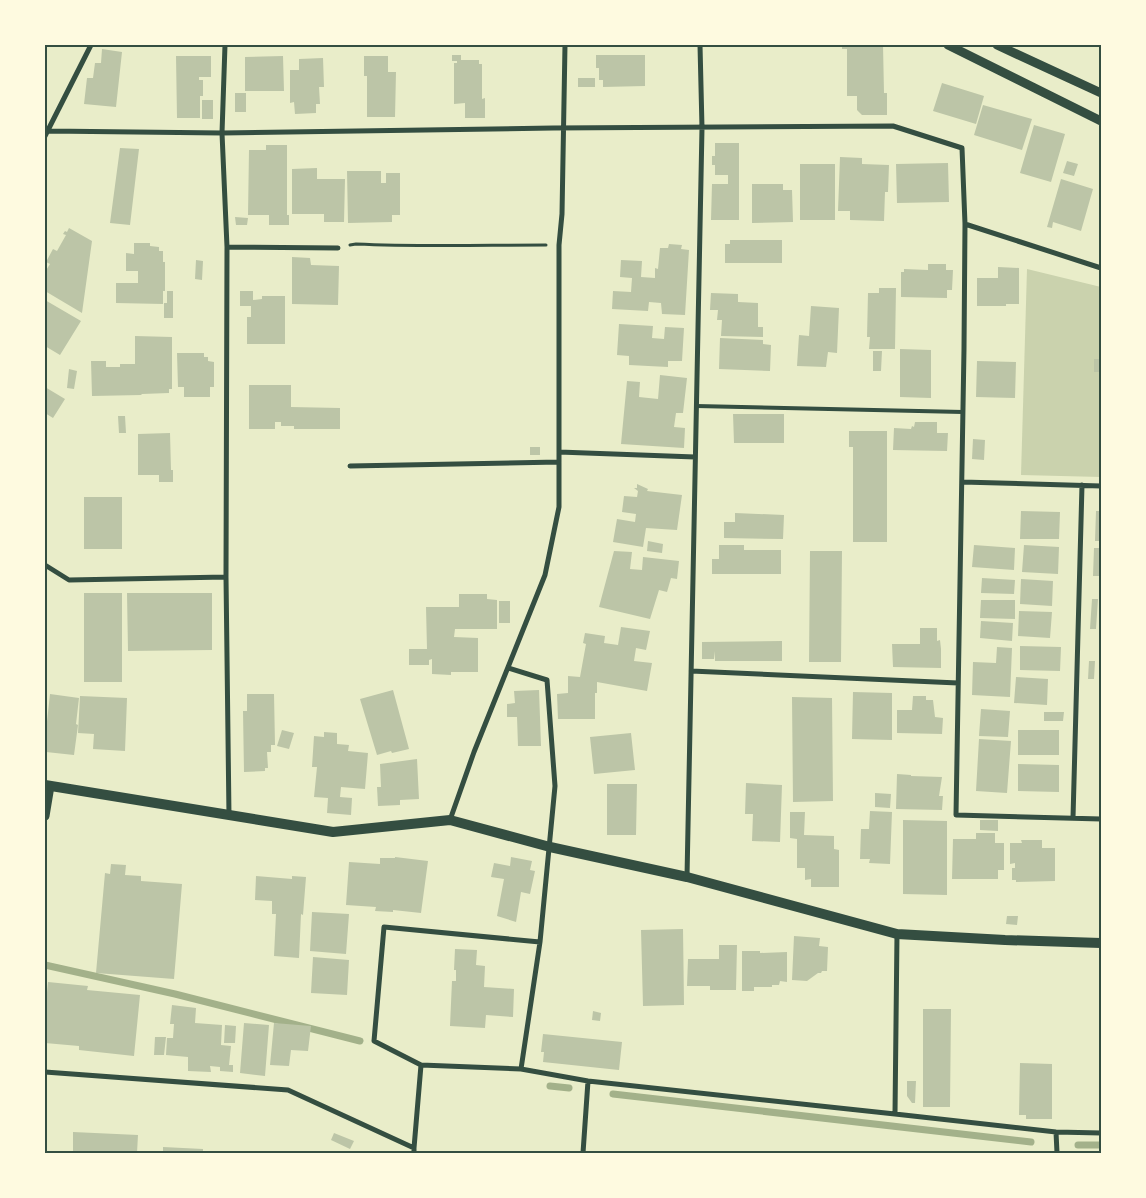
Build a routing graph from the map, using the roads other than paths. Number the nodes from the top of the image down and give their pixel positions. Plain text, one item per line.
1 (90, 45) edge
2 (225, 45) edge
3 (565, 45) edge
4 (700, 45) edge
5 (948, 45) edge
6 (997, 45) edge
7 (1101, 93) edge
8 (1101, 121) edge
9 (564, 128) junction
10 (702, 128) junction
11 (222, 133) junction
12 (46, 134) edge
13 (965, 224) junction
14 (227, 247) junction
15 (338, 248) road end
16 (1101, 268) edge
17 (696, 406) junction
18 (963, 412) junction
19 (559, 452) junction
20 (695, 457) junction
21 (559, 462) junction
22 (350, 466) dead end
23 (962, 482) junction
24 (1082, 485) junction
25 (1101, 486) edge
26 (45, 565) edge
27 (226, 578) junction
28 (508, 668) junction
29 (691, 671) junction
30 (958, 683) junction
31 (47, 786) edge
32 (45, 816) edge
33 (229, 816) junction
34 (1073, 818) junction
35 (1101, 819) edge
36 (450, 820) junction
37 (550, 847) junction
38 (687, 877) junction
39 (897, 934) junction
40 (540, 942) junction
41 (1101, 943) edge
42 (421, 1065) junction
43 (521, 1069) junction
44 (45, 1072) edge
45 (588, 1081) junction
46 (895, 1114) junction
47 (1056, 1132) junction
48 (1101, 1133) edge
49 (414, 1151) edge
50 (583, 1153) edge
51 (1057, 1153) edge

1 - 12 street
2 - 11 street
3 - 9 street
4 - 10 street
5 - 8 street
6 - 7 street
9 - 10 street
9 - 11 street
9 - 19 street
10 - 13 street
10 - 17 street
11 - 12 street
11 - 14 street
13 - 16 street
13 - 18 street
14 - 15 street
14 - 27 street
17 - 18 lane
17 - 20 street
18 - 23 street
19 - 20 street
19 - 21 street
20 - 29 street
21 - 22 street
21 - 28 street
23 - 24 street
23 - 30 street
24 - 25 street
24 - 34 street
26 - 27 street
27 - 33 street
28 - 36 street
28 - 37 street
29 - 30 street
29 - 38 street
30 - 34 street
31 - 32 street
31 - 33 main road
33 - 36 main road
34 - 35 street
36 - 37 main road
37 - 38 main road
37 - 40 street
38 - 39 main road
39 - 41 main road
39 - 46 street
40 - 42 street
40 - 43 street
42 - 43 street
42 - 49 street
43 - 45 street
44 - 49 street
45 - 46 street
45 - 50 street
46 - 47 street
47 - 48 street
47 - 51 street

